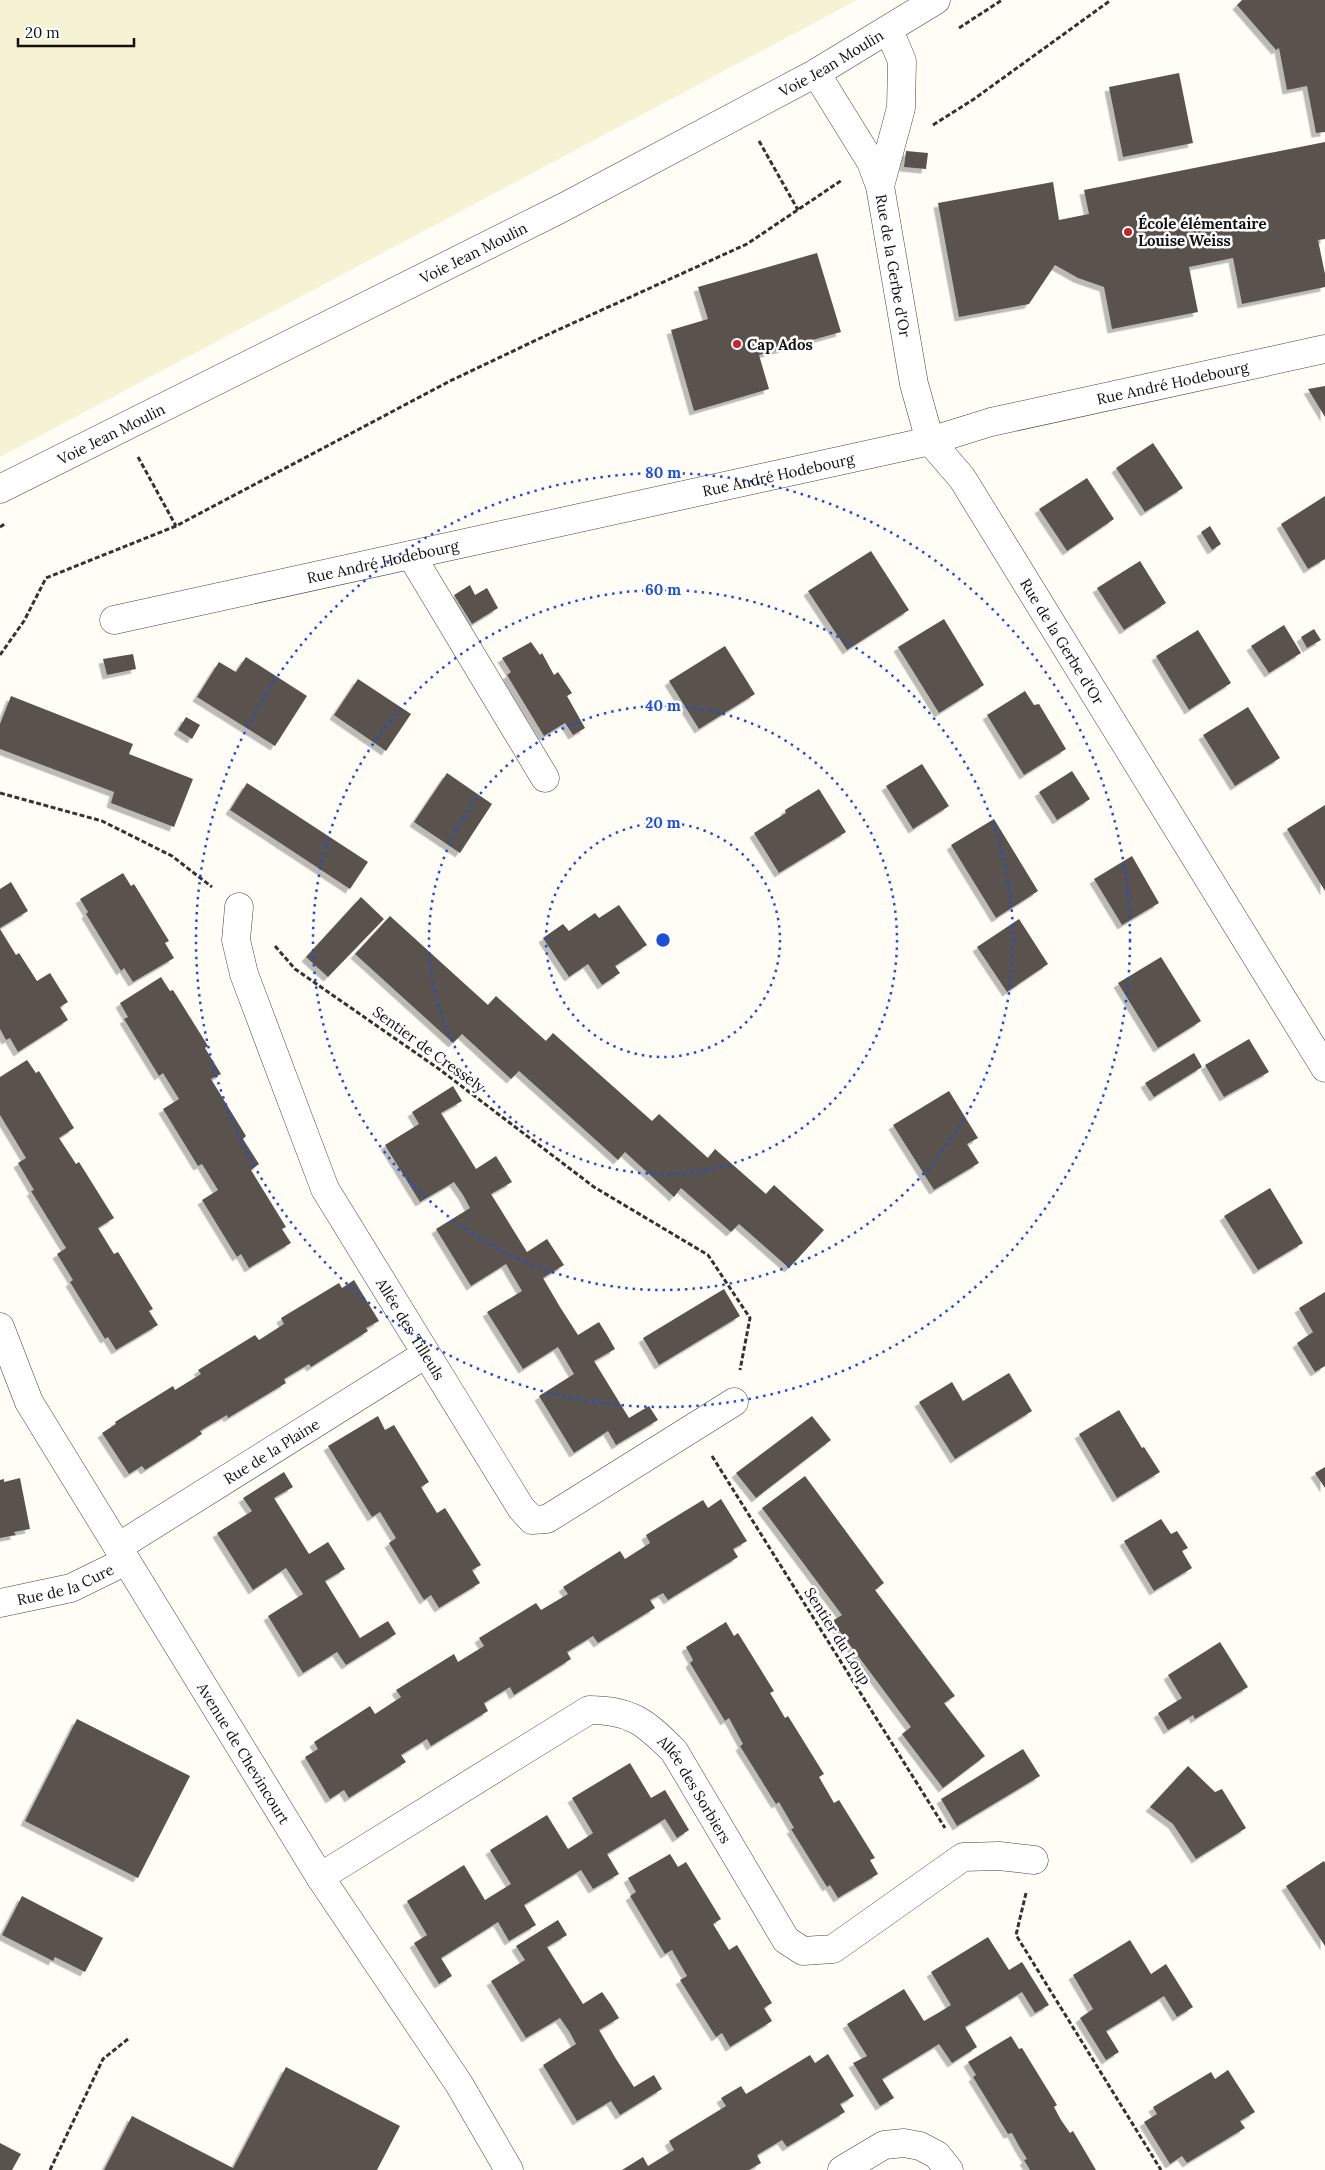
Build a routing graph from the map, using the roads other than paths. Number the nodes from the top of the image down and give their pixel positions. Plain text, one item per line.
1 (936, 0) edge
2 (889, 30) junction
3 (816, 73) junction
4 (880, 166) junction
5 (1325, 349) edge
6 (930, 441) junction
7 (0, 489) edge
8 (411, 555) junction
9 (114, 620) dead end
10 (545, 778) dead end
11 (239, 907) road end
12 (1325, 1068) edge
13 (0, 1326) edge
14 (426, 1354) junction
15 (734, 1402) road end
16 (122, 1554) junction
17 (0, 1603) edge
18 (1034, 1860) road end
19 (320, 1877) junction
20 (509, 2170) edge
21 (842, 2170) edge
22 (949, 2170) edge

1 - 2 street, Voie Jean Moulin
2 - 3 street, Voie Jean Moulin
2 - 4 street, Rue de la Gerbe d'Or
3 - 4 street, Rue de la Gerbe d'Or
3 - 7 street, Voie Jean Moulin
4 - 6 street, Rue de la Gerbe d'Or
5 - 6 street, Rue André Hodebourg
6 - 8 street, Rue André Hodebourg
6 - 12 street, Rue de la Gerbe d'Or
8 - 9 street, Rue André Hodebourg
8 - 10 street
11 - 14 street, Allée des Tilleuls
13 - 16 street, Avenue de Chevincourt
14 - 15 street, Allée des Tilleuls
14 - 16 street, Rue de la Plaine
16 - 17 street, Rue de la Cure
16 - 19 street, Avenue de Chevincourt
18 - 19 street, Allée des Sorbiers
19 - 20 street, Avenue de Chevincourt
21 - 22 street

